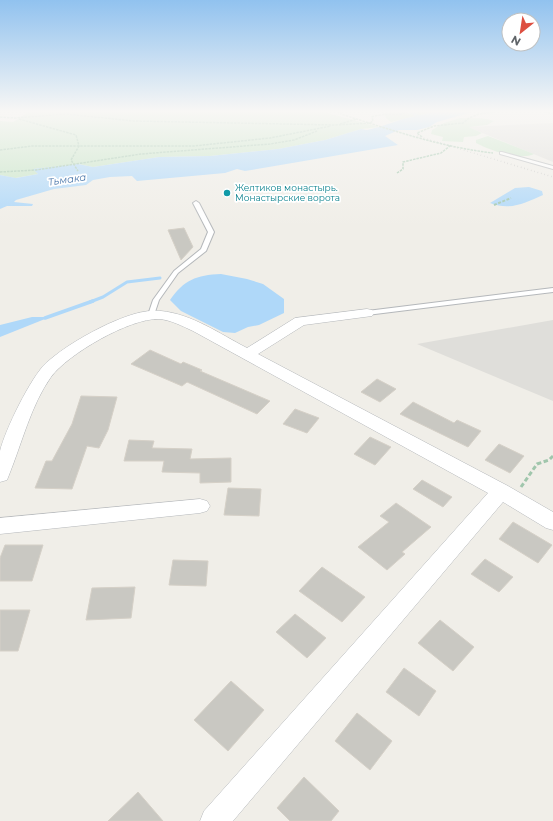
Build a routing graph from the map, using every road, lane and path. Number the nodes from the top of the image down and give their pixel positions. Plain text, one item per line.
1 (77, 150) edge
2 (181, 150) edge
3 (444, 150) edge
4 (470, 150) edge
5 (502, 153) joint
6 (73, 164) junction
7 (553, 168) edge
8 (78, 171) dead end
9 (0, 172) edge
10 (397, 173) dead end
11 (511, 198) dead end
12 (196, 203) dead end
13 (494, 205) dead end
14 (553, 290) edge
15 (367, 313) joint
16 (151, 315) junction
17 (248, 354) junction
18 (553, 456) edge
19 (0, 476) edge
20 (501, 491) junction
21 (200, 506) dead end
22 (553, 522) edge
23 (0, 526) edge
24 (214, 821) edge

1 - 6 path
2 - 6 path
3 - 10 path
4 - 5 path
5 - 7 lane
6 - 8 path
6 - 9 path
11 - 13 path
12 - 16 lane
14 - 15 lane
15 - 17 street
16 - 17 street
16 - 19 street
17 - 20 street
18 - 20 path
20 - 22 street
20 - 24 street
21 - 23 street

